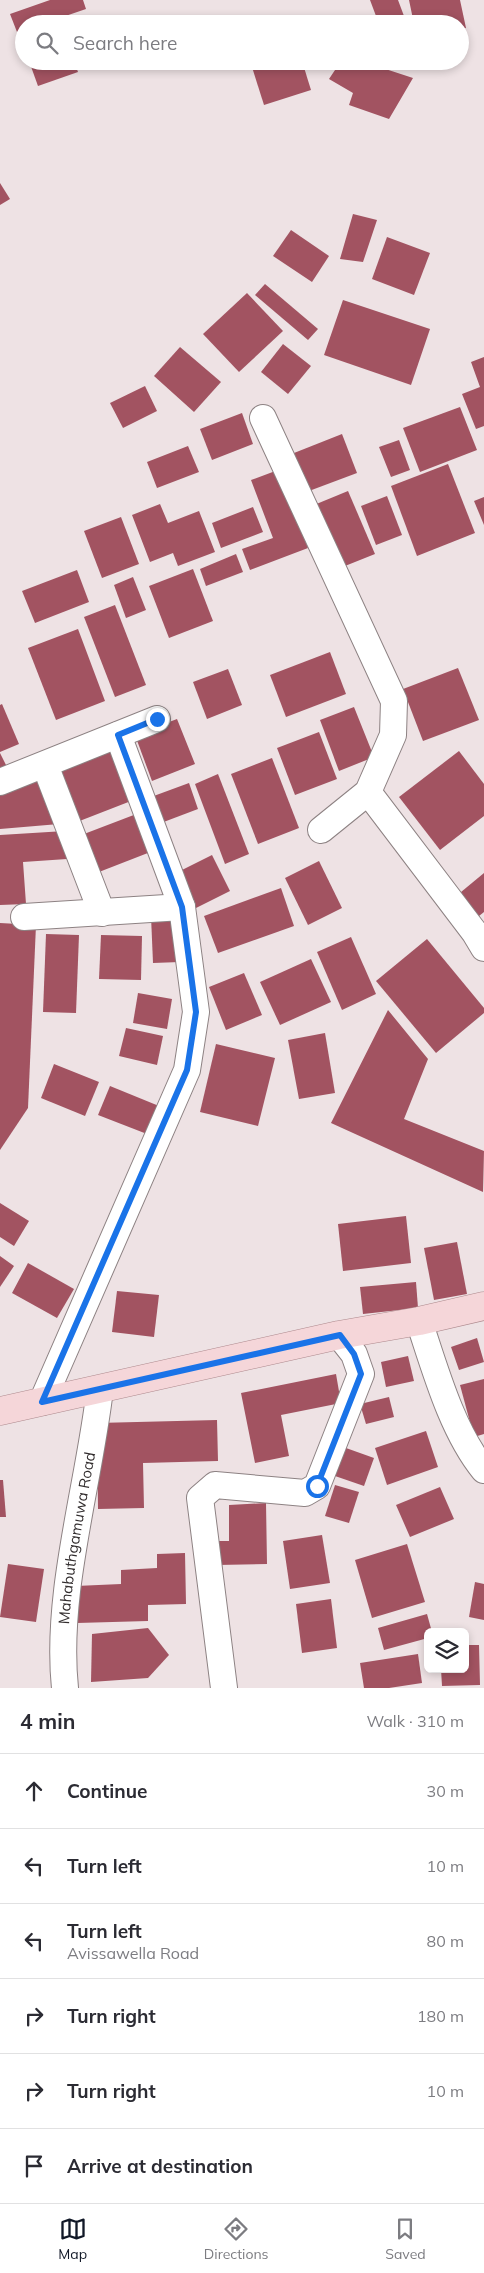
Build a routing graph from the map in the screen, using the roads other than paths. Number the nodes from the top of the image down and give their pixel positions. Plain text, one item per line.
1 (263, 418) dead end
2 (157, 719) dead end
3 (118, 735) junction
4 (45, 765) junction
5 (0, 782) edge
6 (368, 792) junction
7 (321, 830) dead end
8 (182, 907) junction
9 (102, 913) junction
10 (24, 917) dead end
11 (484, 948) edge
12 (484, 1306) edge
13 (418, 1321) junction
14 (340, 1335) junction
15 (100, 1389) junction
16 (42, 1402) junction
17 (0, 1411) edge
18 (484, 1470) edge
19 (65, 1688) edge
20 (224, 1688) edge

1 - 6 street
2 - 3 street
3 - 4 street
3 - 8 street
4 - 5 street
4 - 9 street
6 - 7 street
6 - 11 street
8 - 9 street
8 - 16 street
9 - 10 street
12 - 13 main road
13 - 14 main road
13 - 18 street
14 - 15 main road
14 - 20 street
15 - 16 main road
15 - 19 street, Mahabuthgamuwa Road
16 - 17 main road

